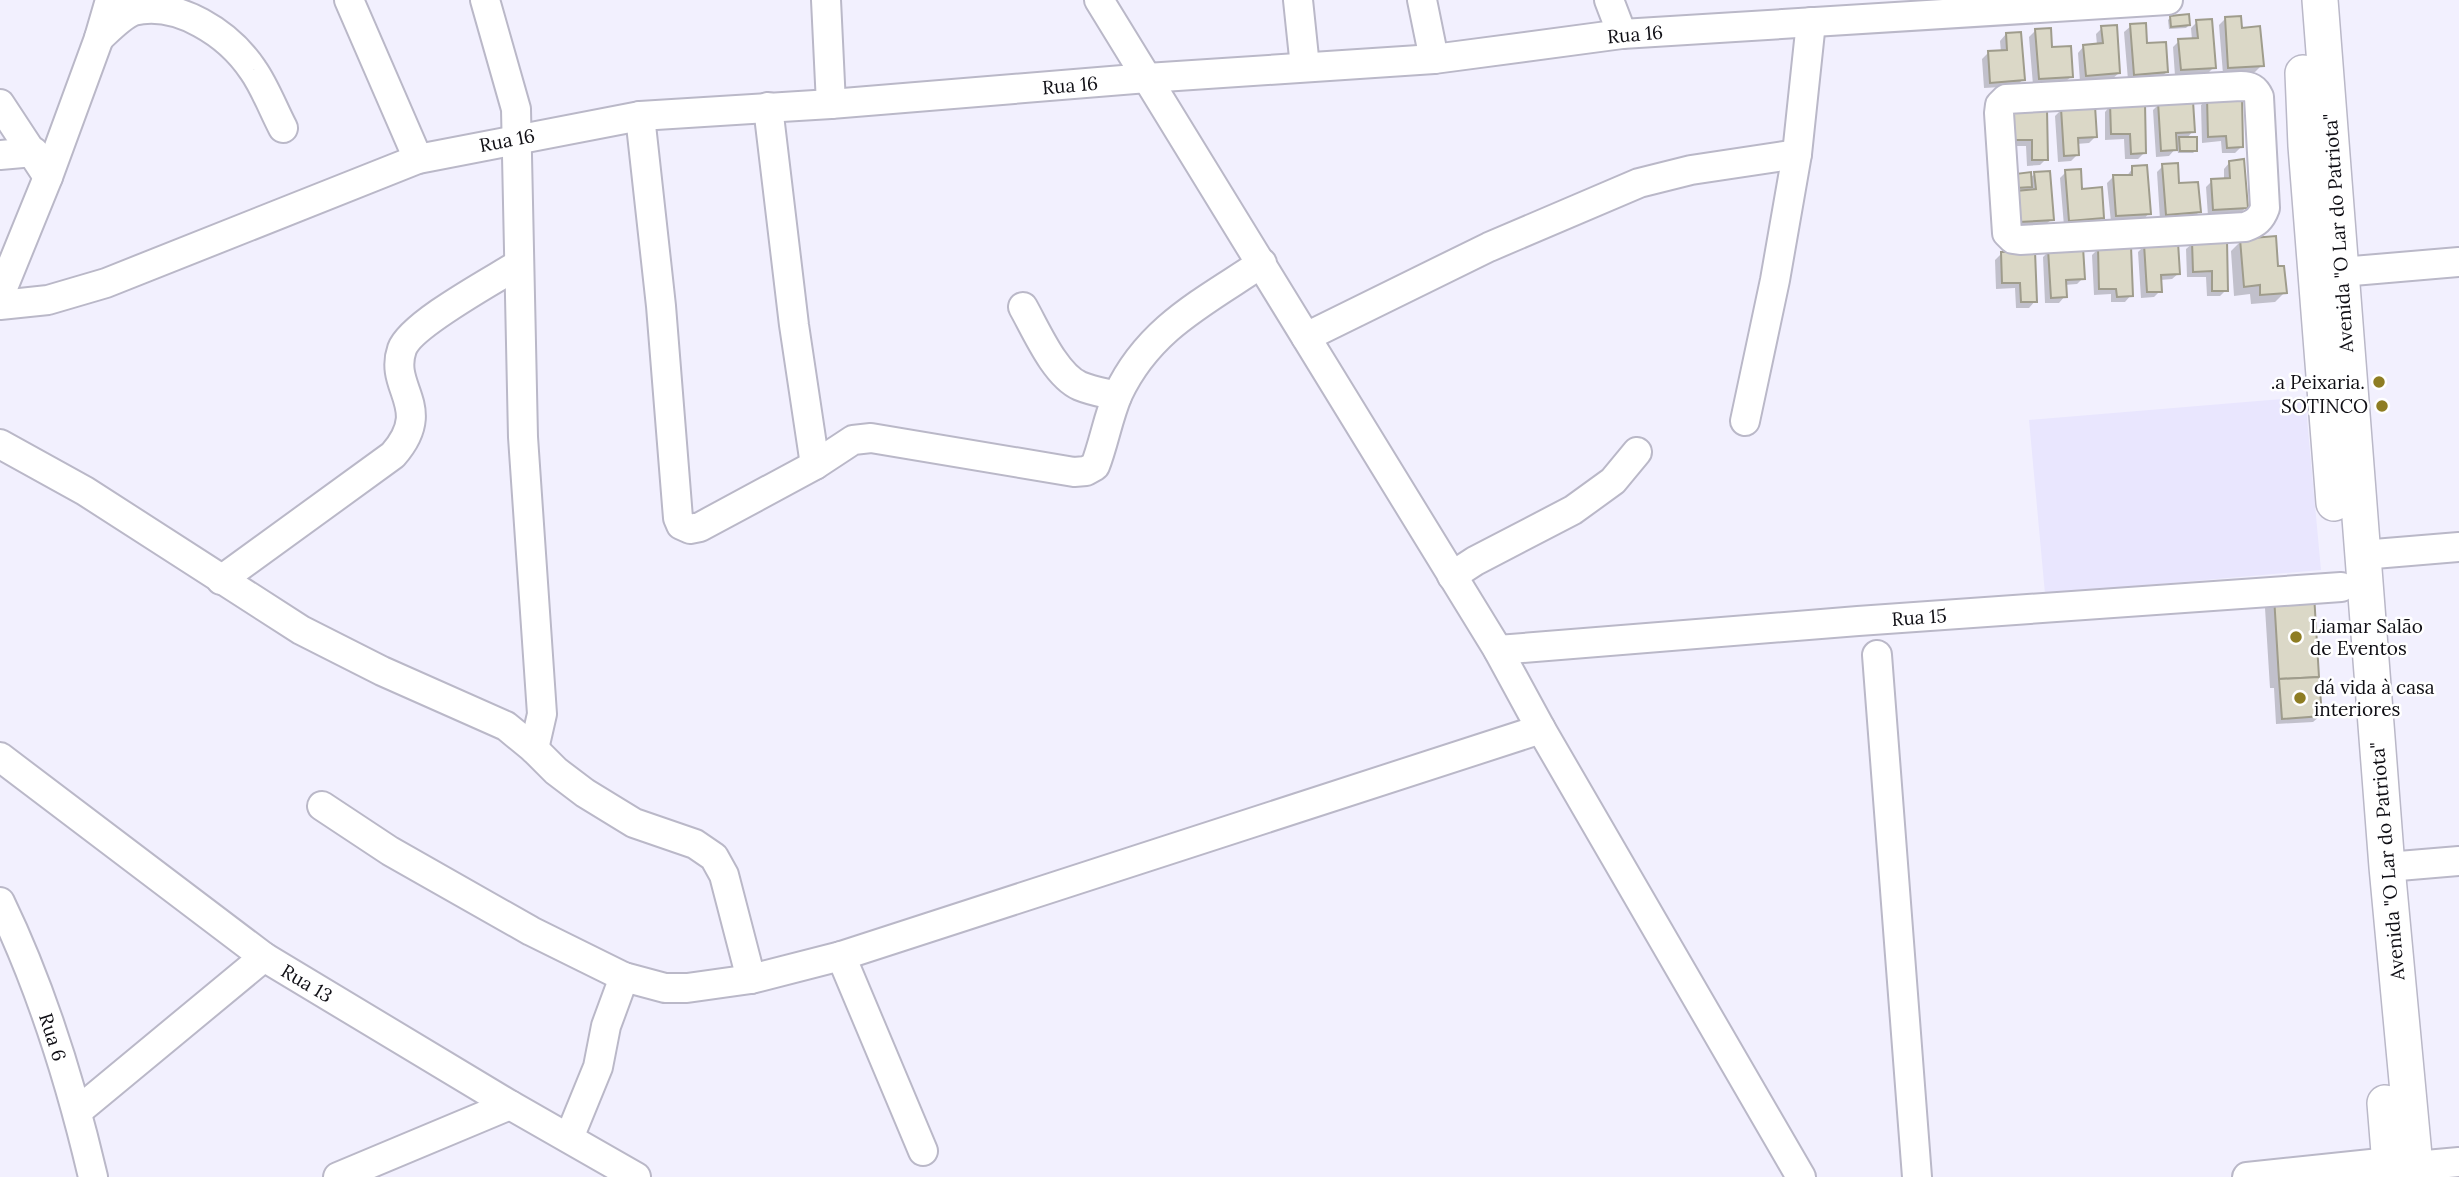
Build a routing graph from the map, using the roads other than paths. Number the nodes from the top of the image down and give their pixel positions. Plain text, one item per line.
1 (110, 0) edge
2 (349, 0) edge
3 (485, 0) edge
4 (826, 0) edge
5 (1099, 0) edge
6 (1298, 0) edge
7 (1422, 0) edge
8 (1609, 0) edge
9 (2168, 0) edge
10 (2299, 0) edge
11 (2320, 0) edge
12 (1811, 22) junction
13 (1622, 34) junction
14 (99, 38) junction
15 (1434, 59) junction
16 (1305, 67) junction
17 (1147, 78) junction
18 (0, 104) edge
19 (831, 104) junction
20 (768, 107) junction
21 (640, 116) junction
22 (283, 128) dead end
23 (516, 138) junction
24 (2306, 146) junction
25 (2262, 149) junction
26 (34, 152) junction
27 (1797, 154) junction
28 (0, 155) edge
29 (418, 159) junction
30 (48, 177) junction
31 (2459, 262) edge
32 (1262, 263) junction
33 (519, 264) junction
34 (2342, 272) junction
35 (0, 295) edge
36 (0, 305) edge
37 (1023, 307) dead end
38 (1306, 337) junction
39 (1117, 396) junction
40 (1745, 421) dead end
41 (0, 444) edge
42 (1637, 452) dead end
43 (815, 464) junction
44 (2459, 547) edge
45 (2362, 555) junction
46 (1452, 576) junction
47 (221, 580) junction
48 (2341, 587) junction
49 (1498, 650) junction
50 (1877, 654) dead end
51 (1541, 729) junction
52 (534, 749) junction
53 (0, 757) edge
54 (321, 806) dead end
55 (2459, 861) edge
56 (2387, 867) junction
57 (0, 902) edge
58 (841, 956) junction
59 (264, 957) junction
60 (624, 977) junction
61 (751, 979) junction
62 (510, 1105) junction
63 (78, 1111) junction
64 (569, 1138) junction
65 (923, 1151) dead end
66 (2459, 1162) edge
67 (2403, 1171) edge
68 (93, 1177) edge
69 (338, 1177) edge
70 (636, 1177) edge
71 (1801, 1177) edge
72 (1917, 1177) edge
73 (2247, 1177) edge

1 - 14 street
2 - 29 street
3 - 23 street
4 - 19 street
5 - 17 street
6 - 16 street
7 - 15 street
8 - 13 street
9 - 12 street, Rua 16
10 - 24 main road, Avenida "O Lar do Patriota"
11 - 34 main road, Avenida "O Lar do Patriota"
12 - 13 street, Rua 16
12 - 27 street
13 - 15 street, Rua 16
14 - 22 street
14 - 30 street
15 - 16 street, Rua 16
16 - 17 street, Rua 16
17 - 19 street, Rua 16
17 - 32 street
18 - 26 street
19 - 20 street, Rua 16
20 - 21 street, Rua 16
20 - 43 street
21 - 23 street, Rua 16
21 - 43 street
23 - 29 street, Rua 16
23 - 33 street
24 - 25 street
24 - 48 main road, Avenida "O Lar do Patriota"
25 - 25 street
26 - 28 street
26 - 30 street
27 - 38 street
27 - 40 street
29 - 36 street, Rua 16
30 - 35 street
31 - 34 street
32 - 38 street
32 - 39 street
33 - 47 street
33 - 52 street
34 - 45 main road, Avenida "O Lar do Patriota"
37 - 39 street
38 - 46 street
39 - 43 street
41 - 47 street
42 - 46 street
44 - 45 street
45 - 56 main road, Avenida "O Lar do Patriota"
46 - 49 street
47 - 52 street
48 - 49 street, Rua 15
48 - 67 main road, Avenida "O Lar do Patriota"
49 - 51 street
50 - 72 street
51 - 58 street
51 - 71 street
52 - 61 street
53 - 59 street, Rua 13
54 - 60 street
55 - 56 street
56 - 67 main road, Avenida "O Lar do Patriota"
57 - 63 street, Rua 6
58 - 61 street
58 - 65 street
59 - 62 street, Rua 13
59 - 63 street
60 - 61 street
60 - 64 street
62 - 64 street, Rua 13
62 - 69 street
63 - 68 street, Rua 6
64 - 70 street, Rua 13
66 - 67 street
67 - 73 street

